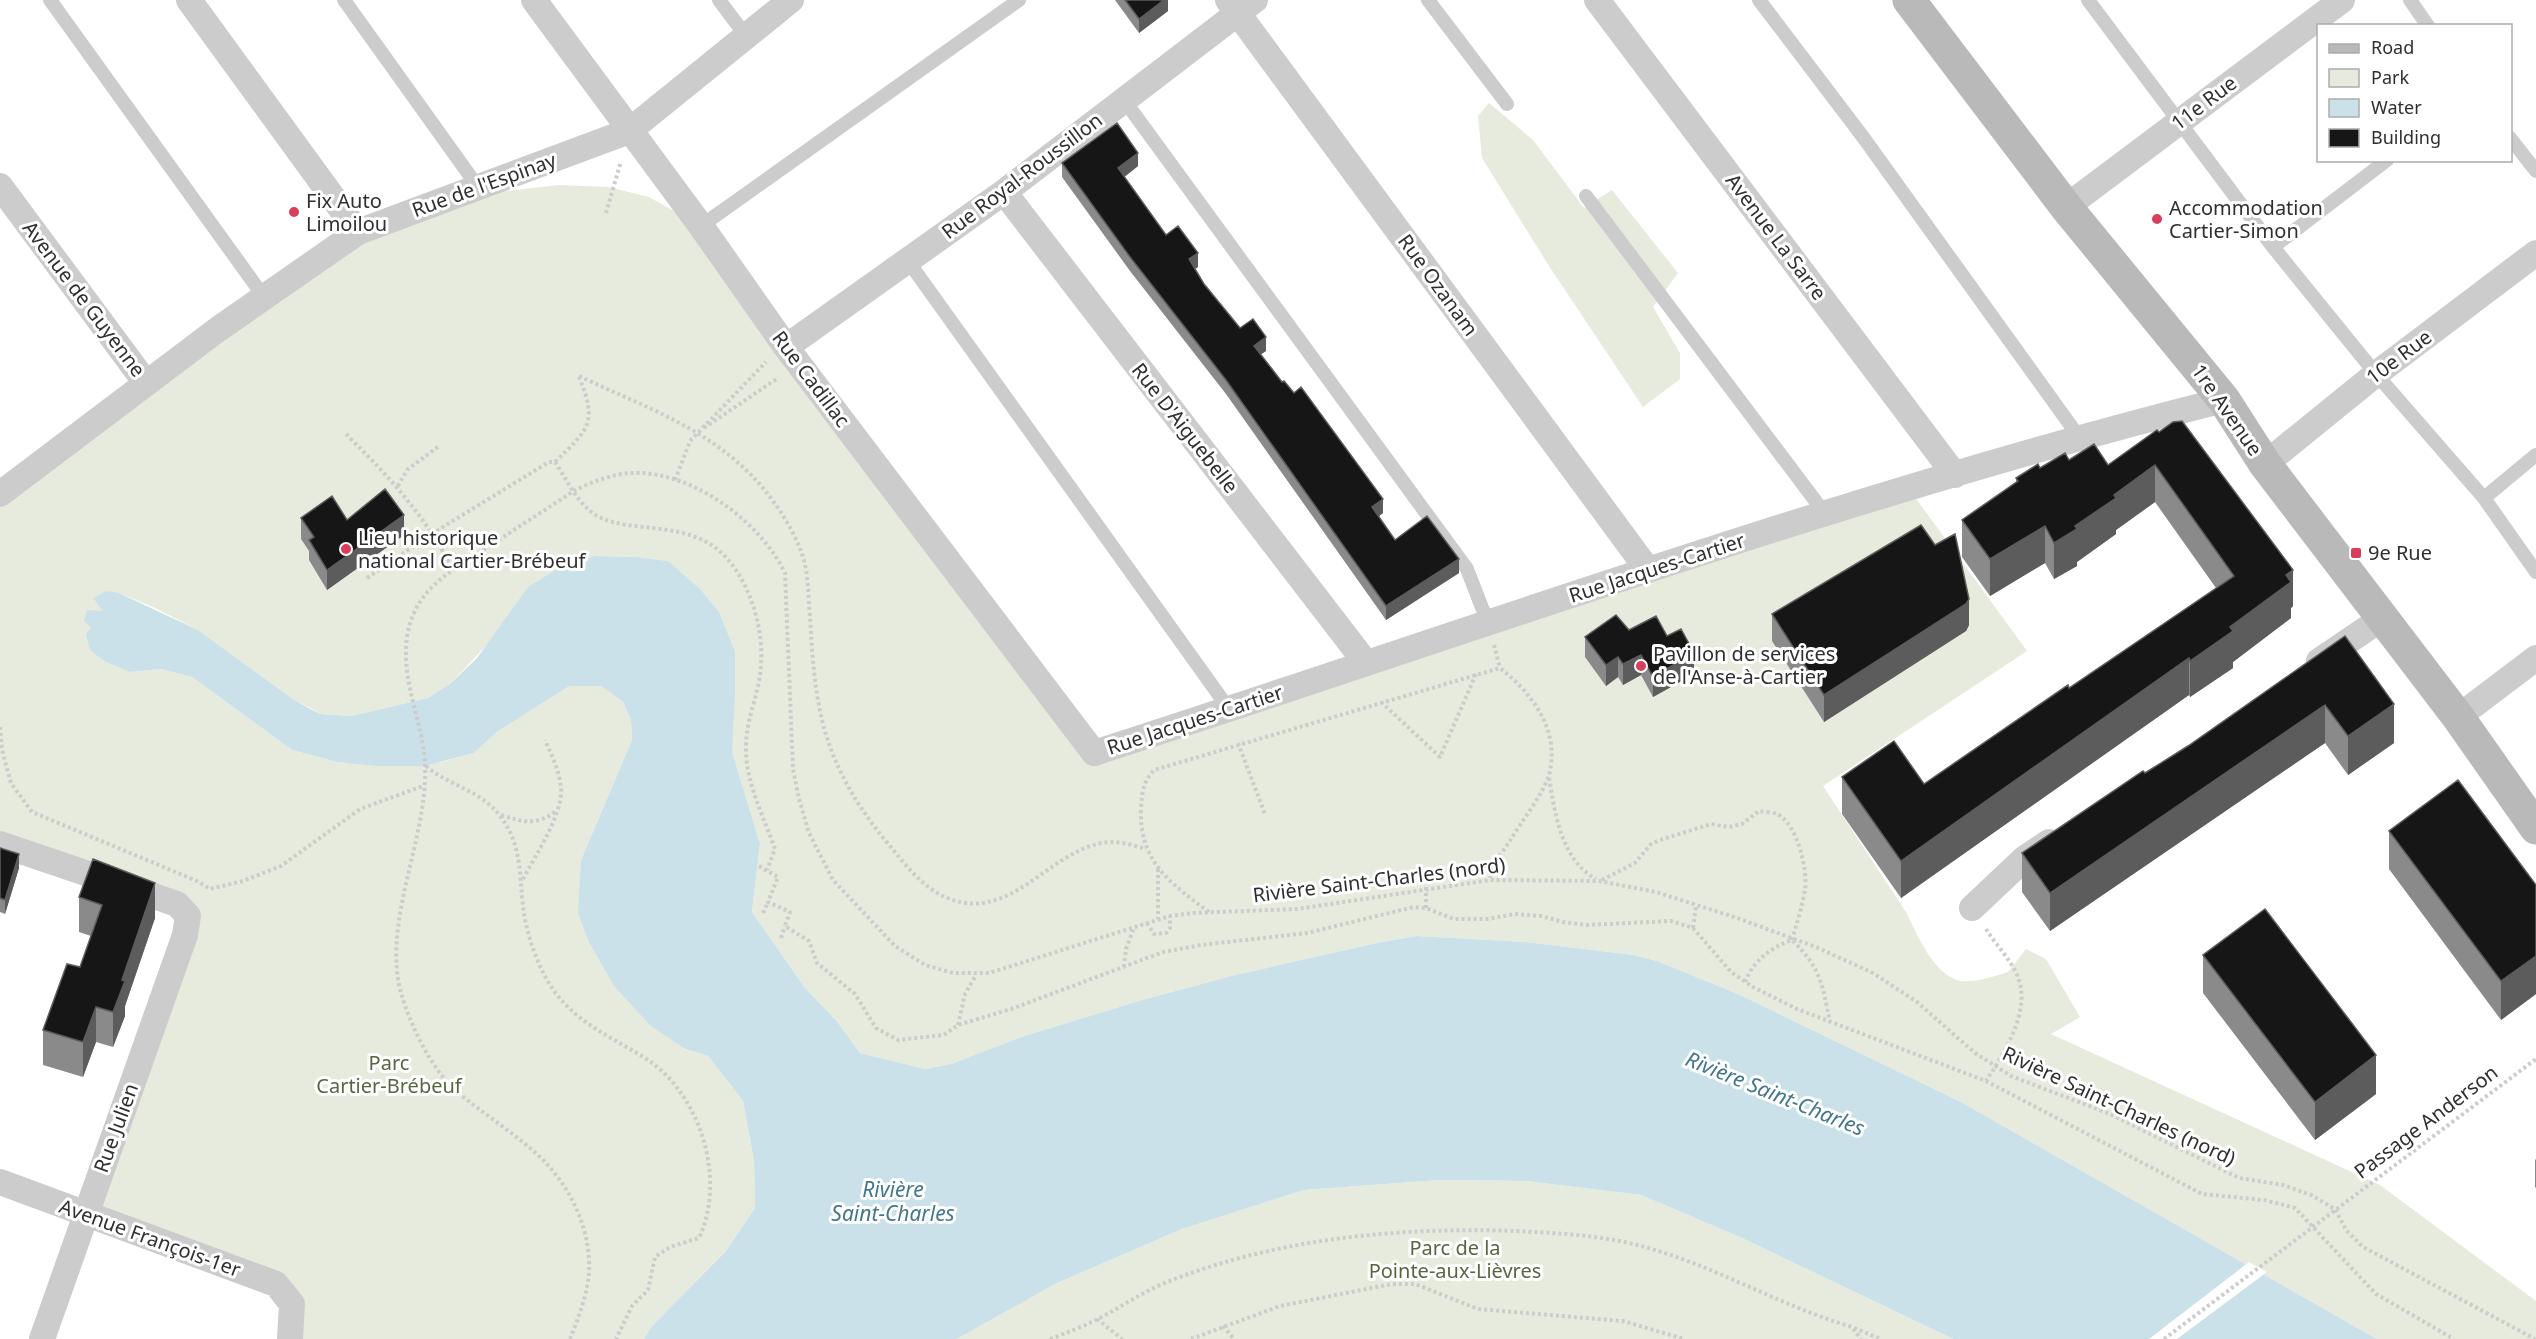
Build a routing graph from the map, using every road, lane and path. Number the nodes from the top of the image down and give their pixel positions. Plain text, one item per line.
1 (50, 0) edge
2 (189, 0) edge
3 (344, 0) edge
4 (534, 0) edge
5 (719, 0) edge
6 (791, 0) edge
7 (1019, 0) edge
8 (1428, 0) edge
9 (1597, 0) edge
10 (1759, 0) edge
11 (1909, 0) edge
12 (2088, 0) edge
13 (2342, 0) edge
14 (2410, 0) edge
15 (1240, 4) edge
16 (2427, 24) edge
17 (746, 36) junction
18 (1124, 100) junction
19 (1507, 104) dead end
20 (2180, 121) junction
21 (629, 131) junction
22 (2512, 139) edge
23 (2384, 162) edge
24 (2536, 171) edge
25 (0, 186) edge
26 (478, 187) junction
27 (1004, 192) junction
28 (1587, 196) dead end
29 (2066, 207) junction
30 (606, 213) dead end
31 (701, 226) junction
32 (358, 232) junction
33 (2273, 247) junction
34 (2536, 253) edge
35 (908, 261) junction
36 (264, 297) junction
37 (792, 355) junction
38 (2376, 374) junction
39 (146, 383) junction
40 (2224, 400) junction
41 (698, 431) junction
42 (346, 434) dead end
43 (2079, 436) junction
44 (439, 446) dead end
45 (2536, 455) edge
46 (555, 462) junction
47 (2265, 464) junction
48 (1955, 475) junction
49 (675, 480) junction
50 (398, 486) junction
51 (574, 490) junction
52 (0, 494) edge
53 (2484, 498) junction
54 (1826, 515) junction
55 (433, 533) junction
56 (453, 570) junction
57 (1648, 570) junction
58 (2536, 572) edge
59 (367, 578) dead end
60 (2381, 619) junction
61 (1488, 623) junction
62 (2536, 658) edge
63 (1366, 663) junction
64 (2302, 672) edge
65 (1476, 674) junction
66 (1381, 702) junction
67 (1229, 709) junction
68 (2458, 717) junction
69 (0, 727) edge
70 (545, 740) dead end
71 (1238, 743) junction
72 (1094, 753) joint
73 (425, 765) junction
74 (1548, 777) junction
75 (423, 786) junction
76 (559, 809) junction
77 (1265, 814) dead end
78 (500, 815) junction
79 (2536, 828) edge
80 (2065, 831) edge
81 (0, 844) edge
82 (1146, 849) junction
83 (759, 866) dead end
84 (1158, 869) junction
85 (767, 871) junction
86 (523, 879) junction
87 (1490, 880) junction
88 (1599, 881) junction
89 (1426, 887) junction
90 (768, 902) junction
91 (1696, 906) junction
92 (1426, 908) junction
93 (1972, 908) joint
94 (1210, 912) junction
95 (763, 914) dead end
96 (1170, 916) junction
97 (1158, 919) junction
98 (1147, 923) junction
99 (784, 926) junction
100 (1134, 927) junction
101 (1693, 928) junction
102 (781, 938) dead end
103 (1792, 940) junction
104 (1124, 967) junction
105 (976, 975) junction
106 (1745, 982) junction
107 (1830, 1023) junction
108 (958, 1025) junction
109 (2536, 1059) edge
110 (1996, 1066) junction
111 (1986, 1081) junction
112 (0, 1182) edge
113 (2335, 1209) junction
114 (85, 1215) junction
115 (2314, 1225) junction
116 (1097, 1319) junction
117 (1222, 1325) junction
118 (1852, 1327) junction
119 (42, 1339) edge
120 (290, 1339) edge
121 (570, 1339) edge
122 (616, 1339) edge
123 (1050, 1339) edge
124 (1122, 1339) edge
125 (1191, 1339) edge
126 (1234, 1339) edge
127 (1684, 1339) edge
128 (1861, 1339) edge
129 (1881, 1339) edge
130 (2164, 1339) edge
131 (2454, 1339) edge
132 (2535, 1339) edge

1 - 36 lane
2 - 32 street
3 - 26 lane
4 - 21 street, Rue Cadillac
5 - 17 lane
6 - 17 street, Rue de l'Espinay
7 - 31 lane
8 - 19 lane
9 - 48 street, Avenue La Sarre
10 - 43 lane
11 - 29 street, 1re Avenue
12 - 20 lane
13 - 20 street, 11e Rue
14 - 16 lane
15 - 18 street, Rue Royal-Roussillon
15 - 57 street, Rue Ozanam
17 - 21 street, Rue de l'Espinay
18 - 27 street, Rue Royal-Roussillon
18 - 61 lane
20 - 29 street, 11e Rue
20 - 33 lane
21 - 26 street, Rue de l'Espinay
21 - 30 path
21 - 31 street, Rue Cadillac
22 - 24 lane
23 - 33 lane
25 - 39 street, Avenue de Guyenne
26 - 32 street, Rue de l'Espinay
27 - 35 street, Rue Royal-Roussillon
27 - 63 street, Rue D'Aiguebelle
28 - 54 lane
29 - 40 street, 1re Avenue
31 - 37 street, Rue Cadillac
32 - 36 street, Rue de l'Espinay
33 - 38 lane
34 - 38 street, 10e Rue
35 - 37 street, Rue Royal-Roussillon
35 - 67 lane
36 - 39 street, Rue de l'Espinay
37 - 41 path
37 - 41 path
37 - 72 street, Rue Cadillac
38 - 47 street, 10e Rue
38 - 53 lane
39 - 52 street, Rue de l'Espinay
40 - 43 street, Rue Jacques-Cartier
40 - 47 street, 1re Avenue
41 - 46 path
41 - 49 path
41 - 82 path
42 - 50 path
43 - 48 street, Rue Jacques-Cartier
44 - 50 path
45 - 53 lane
46 - 51 path
46 - 55 path
47 - 60 street, 1re Avenue
48 - 54 street, Rue Jacques-Cartier
49 - 51 path, Rivière Saint-Charles (nord)
49 - 105 path, Rivière Saint-Charles (nord)
50 - 55 path
51 - 56 path, Rivière Saint-Charles (nord)
51 - 85 path
53 - 58 lane
54 - 57 street, Rue Jacques-Cartier
55 - 56 path
55 - 59 path
56 - 73 path, Rivière Saint-Charles (nord)
57 - 61 street, Rue Jacques-Cartier
60 - 64 street
60 - 68 street, 1re Avenue
61 - 63 street, Rue Jacques-Cartier
62 - 68 street
63 - 67 street, Rue Jacques-Cartier
65 - 66 path
65 - 66 path
65 - 74 path
66 - 71 path
67 - 72 street, Rue Jacques-Cartier
68 - 79 street, 1re Avenue
69 - 75 path
70 - 76 path
71 - 77 path
71 - 82 path
73 - 75 path
73 - 78 path
74 - 87 path
74 - 88 path
75 - 121 path
76 - 78 path
76 - 86 path
78 - 86 path
80 - 93 street
81 - 114 street, Rue Julien
82 - 84 path
83 - 85 path
84 - 94 path
84 - 97 path
85 - 90 path
86 - 122 path
87 - 88 path, Rivière Saint-Charles (nord)
87 - 89 path, Rivière Saint-Charles (nord)
88 - 91 path, Rivière Saint-Charles (nord)
88 - 103 path
89 - 92 path
89 - 94 path, Rivière Saint-Charles (nord)
90 - 95 path
90 - 99 path
91 - 101 path
91 - 103 path, Rivière Saint-Charles (nord)
92 - 101 path
92 - 104 path
93 - 110 path
94 - 96 path, Rivière Saint-Charles (nord)
96 - 97 path, Rivière Saint-Charles (nord)
96 - 98 path
97 - 98 path, Rivière Saint-Charles (nord)
98 - 100 path, Rivière Saint-Charles (nord)
99 - 102 path
99 - 108 path
100 - 104 path
100 - 105 path, Rivière Saint-Charles (nord)
101 - 106 path
103 - 106 path
103 - 107 path
103 - 110 path, Rivière Saint-Charles (nord)
104 - 108 path
105 - 108 path
106 - 107 path
107 - 111 path
109 - 113 path, Passage Anderson
110 - 111 path
110 - 113 path, Rivière Saint-Charles (nord)
111 - 115 path
112 - 114 street, Avenue François-1er
113 - 115 path, Passage Anderson
113 - 132 path
114 - 119 street, Rue Julien
114 - 120 street, Avenue François-1er
115 - 130 path, Passage Anderson
115 - 131 path
116 - 118 path
116 - 123 path
116 - 124 path
117 - 125 path
117 - 126 path
117 - 127 path
118 - 128 path
118 - 129 path

